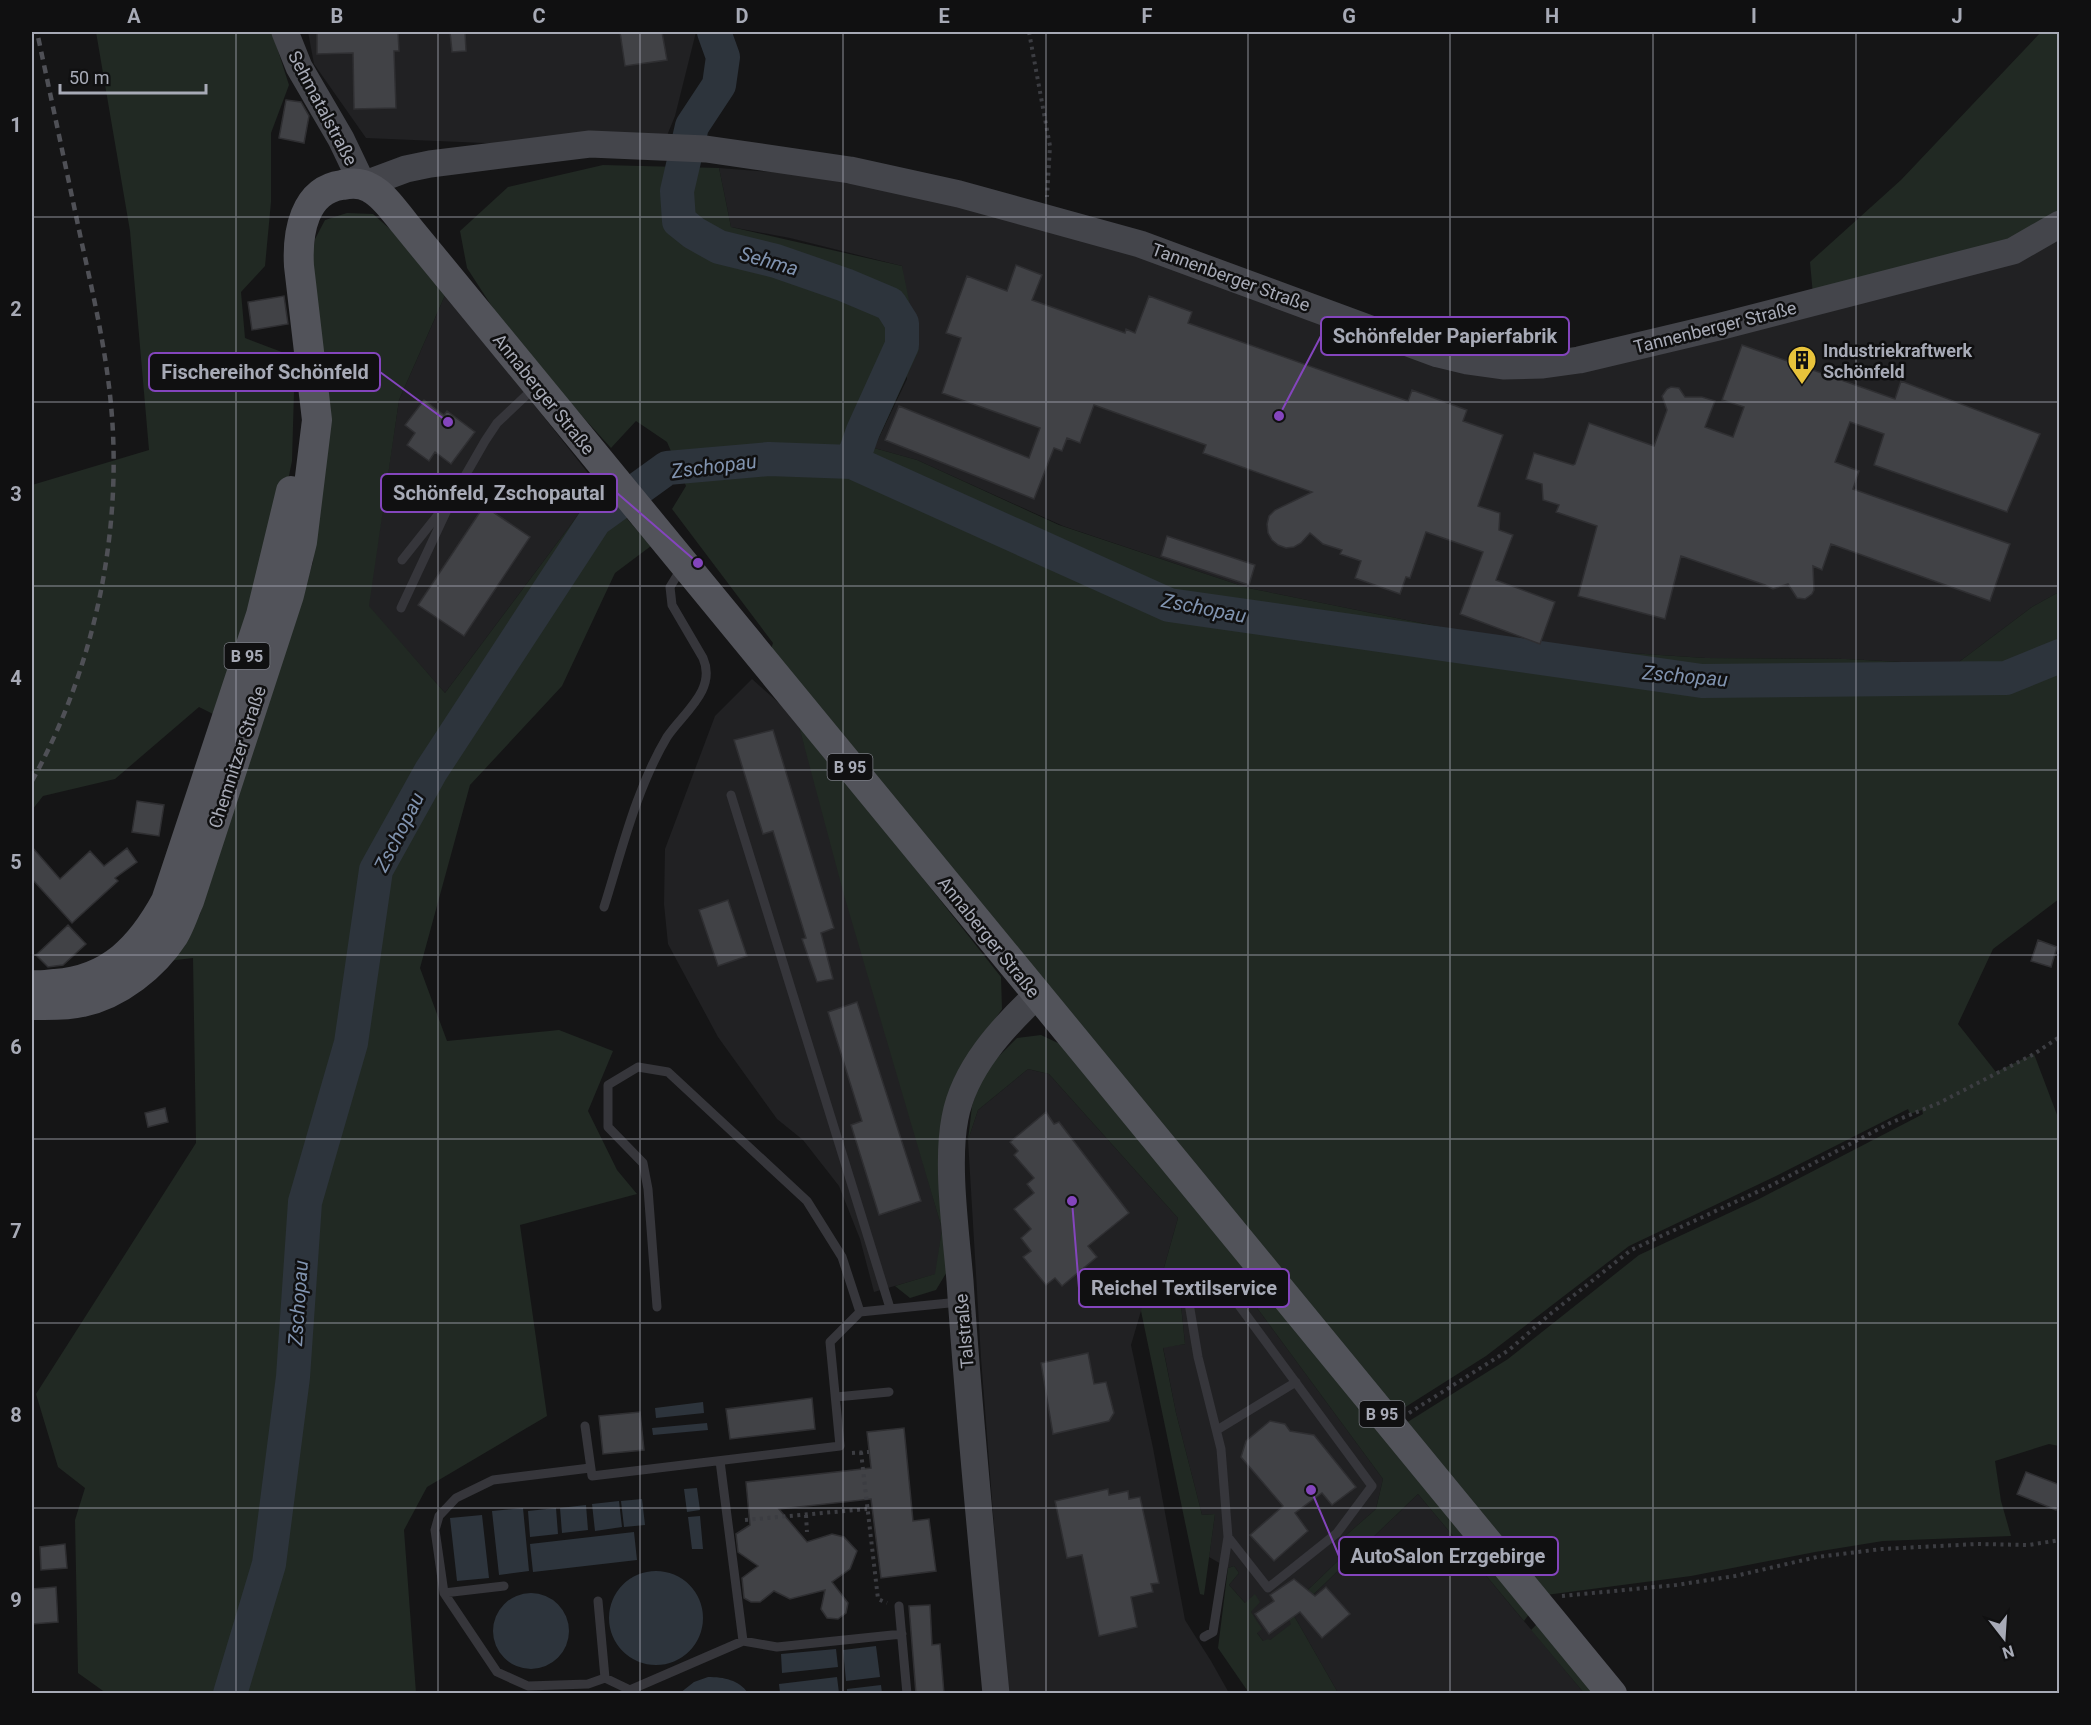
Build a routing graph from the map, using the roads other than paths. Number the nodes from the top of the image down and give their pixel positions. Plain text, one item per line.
1 (285, 32) edge
2 (363, 184) junction
3 (2060, 224) edge
4 (312, 376) junction
5 (536, 385) junction
6 (454, 495) junction
7 (402, 560) dead end
8 (684, 565) junction
9 (401, 609) dead end
10 (731, 795) dead end
11 (603, 907) dead end
12 (32, 985) edge
13 (1037, 995) junction
14 (32, 1005) edge
15 (961, 1302) junction
16 (657, 1307) dead end
17 (890, 1308) junction
18 (860, 1312) junction
19 (1296, 1382) junction
20 (889, 1392) dead end
21 (836, 1397) junction
22 (585, 1426) dead end
23 (1216, 1430) junction
24 (720, 1461) junction
25 (591, 1468) junction
26 (1228, 1537) junction
27 (504, 1586) dead end
28 (444, 1593) junction
29 (598, 1601) dead end
30 (899, 1606) road end
31 (902, 1634) junction
32 (1204, 1637) dead end
33 (743, 1641) junction
34 (605, 1678) junction
35 (631, 1692) edge
36 (907, 1694) edge
37 (996, 1694) edge
38 (1612, 1694) edge

1 - 2 main road, Sehmatalstraße
2 - 3 main road, Tannenberger Straße
2 - 4 main road, Chemnitzer Straße / B 95
2 - 5 main road, Annaberger Straße / B 95
4 - 12 main road, Chemnitzer Straße / B 95
4 - 14 main road, Chemnitzer Straße / B 95
5 - 6 lane
5 - 8 main road, Annaberger Straße / B 95
6 - 7 lane
6 - 9 lane
8 - 11 lane
8 - 13 main road, Annaberger Straße / B 95
10 - 17 lane
13 - 15 main road, Talstraße
13 - 38 main road, Annaberger Straße / B 95
15 - 17 lane
15 - 37 main road, Talstraße
16 - 18 lane
17 - 18 lane
18 - 21 lane
19 - 23 lane
19 - 23 lane
19 - 26 lane
20 - 21 lane
21 - 24 lane
22 - 25 lane
23 - 26 lane
24 - 25 lane
24 - 33 lane
25 - 28 lane
26 - 32 lane
27 - 28 lane
28 - 34 lane
29 - 34 lane
30 - 31 lane
31 - 33 lane
31 - 36 lane
33 - 35 lane
34 - 35 lane

